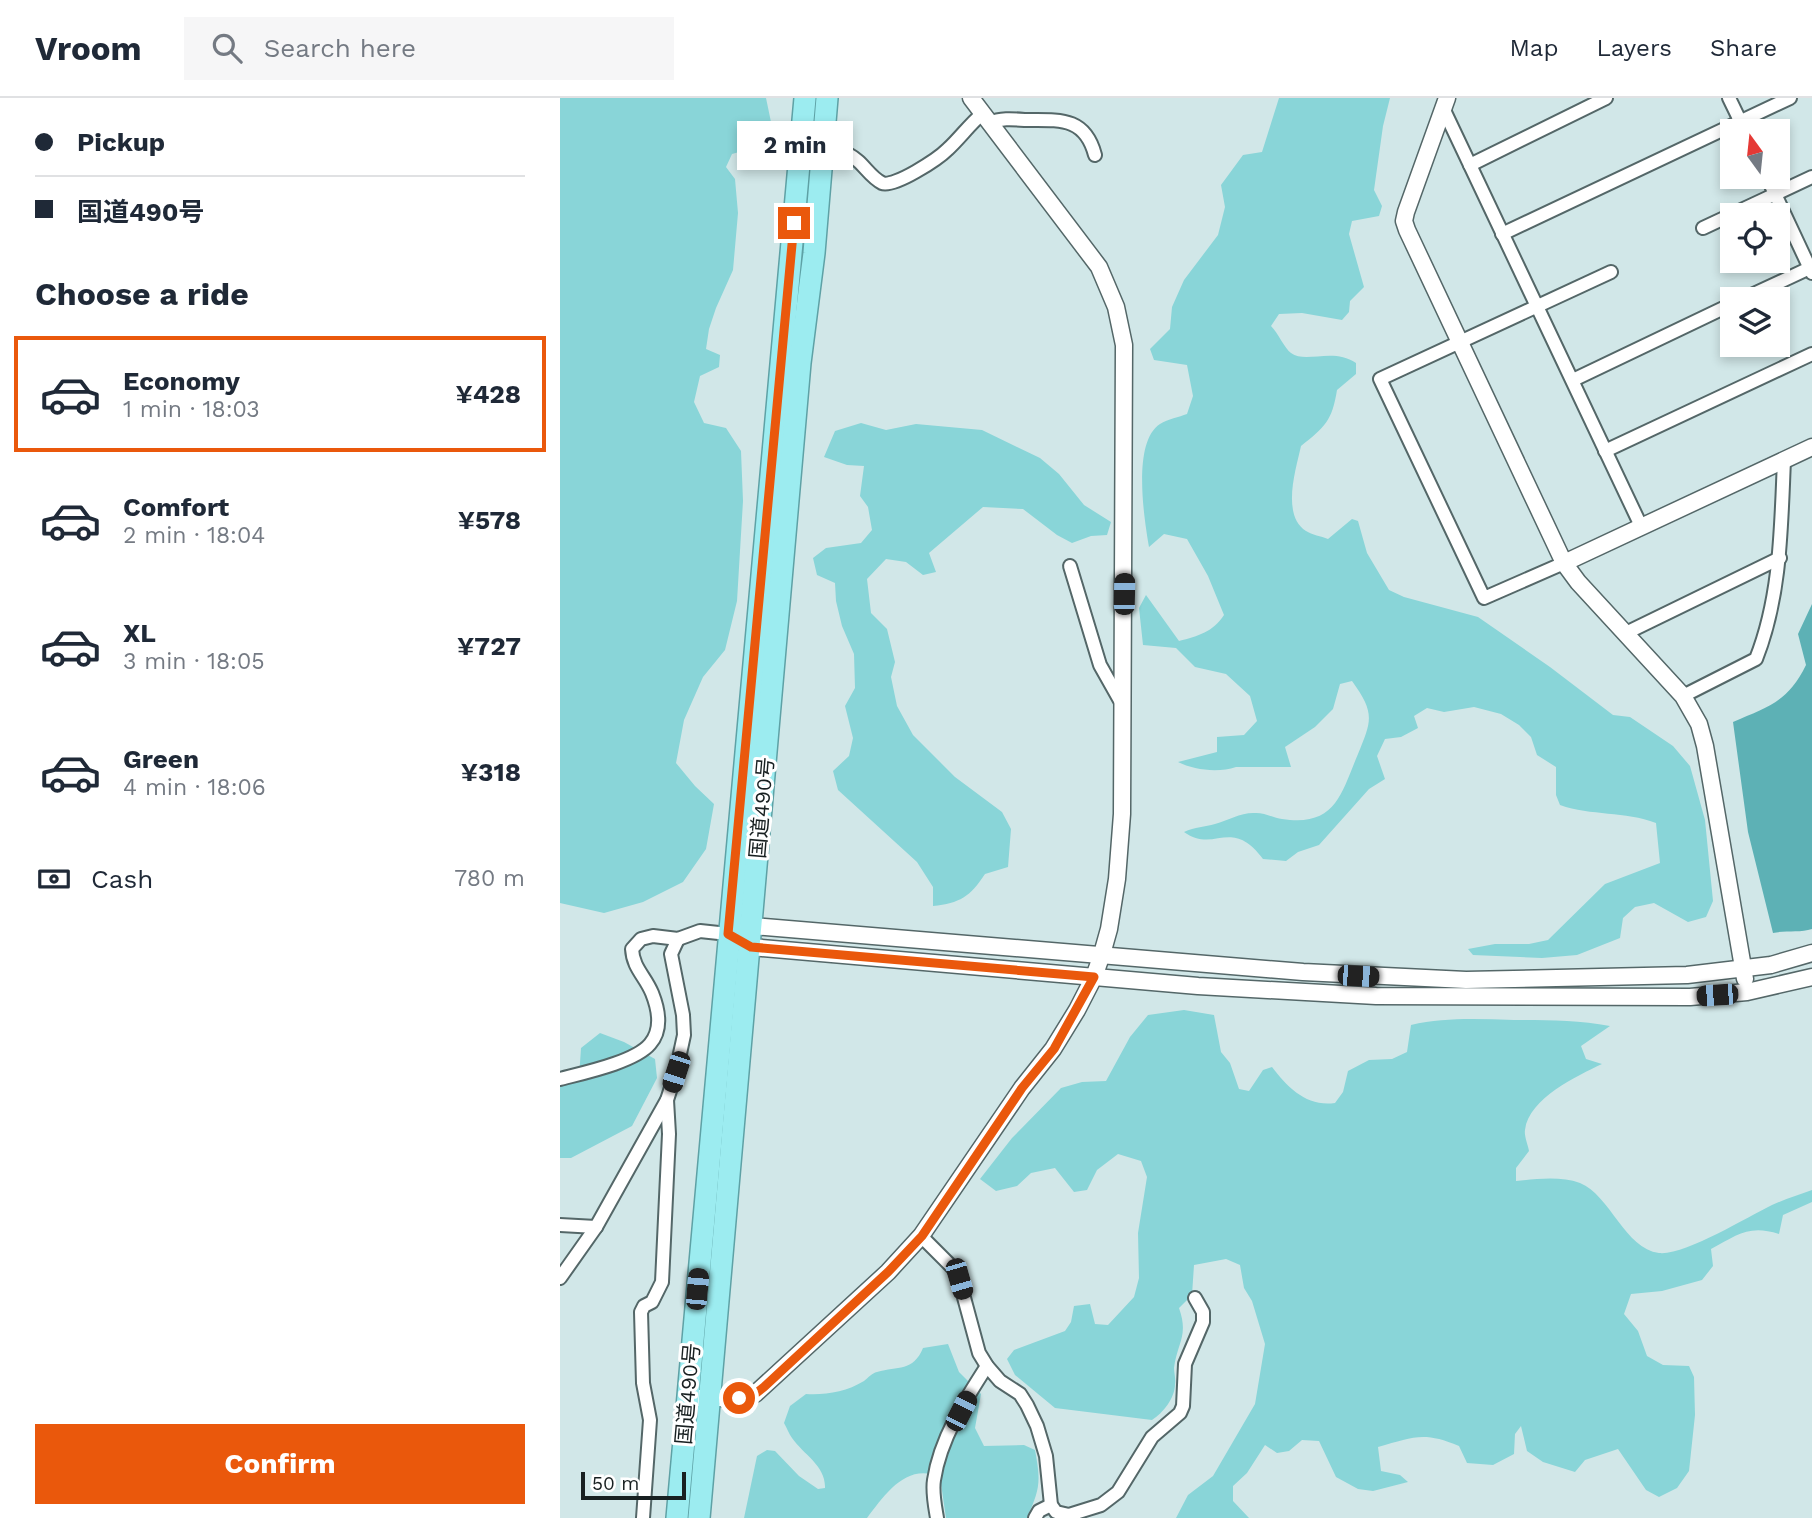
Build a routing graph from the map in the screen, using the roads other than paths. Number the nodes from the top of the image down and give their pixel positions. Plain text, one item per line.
1 (805, 98) edge
2 (827, 98) edge
3 (971, 98) edge
4 (1606, 98) edge
5 (1729, 98) edge
6 (1790, 98) edge
7 (1445, 103) edge
8 (985, 118) junction
9 (1740, 119) edge
10 (1755, 119) edge
11 (1720, 136) edge
12 (802, 142) junction
13 (823, 145) junction
14 (1095, 155) dead end
15 (1469, 165) junction
16 (1812, 177) edge
17 (1773, 189) edge
18 (1775, 194) junction
19 (1703, 228) dead end
20 (1502, 234) junction
21 (1811, 269) edge
22 (1611, 272) dead end
23 (1771, 287) edge
24 (1538, 306) junction
25 (1720, 310) edge
26 (1460, 341) junction
27 (1812, 354) edge
28 (1573, 380) junction
29 (1812, 447) edge
30 (1605, 451) junction
31 (1784, 460) junction
32 (1641, 526) junction
33 (1780, 558) junction
34 (1564, 563) junction
35 (1070, 566) dead end
36 (1626, 632) junction
37 (1683, 696) junction
38 (1122, 704) junction
39 (728, 934) junction
40 (751, 937) junction
41 (678, 939) junction
42 (1812, 953) edge
43 (1102, 954) junction
44 (1744, 969) junction
45 (1094, 977) junction
46 (1812, 977) edge
47 (1748, 992) junction
48 (560, 1079) edge
49 (667, 1100) junction
50 (560, 1225) edge
51 (596, 1227) junction
52 (922, 1236) junction
53 (560, 1278) edge
54 (1195, 1298) dead end
55 (987, 1366) junction
56 (688, 1398) junction
57 (711, 1399) junction
58 (1051, 1505) junction
59 (643, 1518) edge
60 (677, 1518) edge
61 (699, 1518) edge
62 (937, 1518) edge
63 (1035, 1518) edge

1 - 12 highway, 国道490号
2 - 13 highway, 国道490号
3 - 8 street
4 - 15 street
5 - 9 street
6 - 10 street
7 - 15 street
7 - 26 street
8 - 13 street
8 - 14 street
8 - 38 street
11 - 20 street
12 - 13 street
12 - 39 highway, 国道490号
13 - 40 highway, 国道490号
15 - 20 street
16 - 18 street
17 - 18 street
18 - 19 street
18 - 21 street
20 - 24 street
21 - 23 street
22 - 24 street
24 - 26 street
24 - 28 street
25 - 28 street
26 - 34 street
26 - 34 street
27 - 30 street
28 - 30 street
29 - 31 street
30 - 32 street
31 - 32 street
31 - 33 street
32 - 34 street
33 - 36 street
33 - 37 street
34 - 36 street
35 - 38 street
36 - 37 street
37 - 44 street
38 - 43 street
39 - 40 street
39 - 41 street
39 - 56 highway, 国道490号
40 - 43 street
40 - 45 street
40 - 57 highway, 国道490号
41 - 48 street
41 - 49 street
42 - 44 street
43 - 44 street
43 - 45 street
44 - 47 street
45 - 47 street
45 - 52 street
46 - 47 street
49 - 51 street
49 - 59 street
50 - 51 street
51 - 53 street
52 - 55 street
52 - 57 street
54 - 58 street
55 - 58 street
55 - 62 street
56 - 57 street
56 - 60 highway, 国道490号
57 - 61 highway, 国道490号
58 - 63 street

